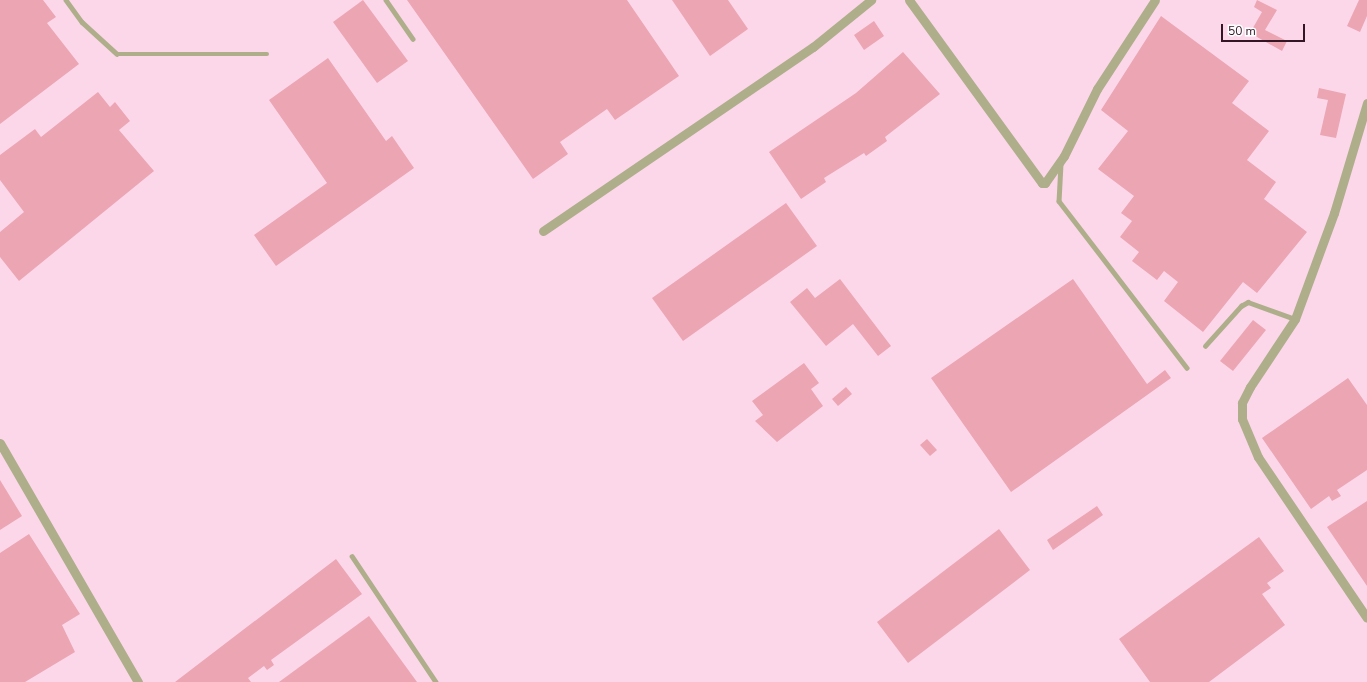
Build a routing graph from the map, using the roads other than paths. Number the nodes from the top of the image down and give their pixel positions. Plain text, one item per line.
1 (66, 0) edge
2 (386, 0) edge
3 (871, 0) edge
4 (909, 0) edge
5 (1155, 0) edge
6 (413, 39) dead end
7 (267, 54) dead end
8 (1367, 103) edge
9 (1061, 161) junction
10 (543, 231) dead end
11 (1295, 319) junction
12 (1205, 346) dead end
13 (1187, 368) dead end
14 (0, 443) edge
15 (352, 556) dead end
16 (1367, 618) edge
17 (138, 682) edge
18 (436, 682) edge

1 - 7 lane
2 - 6 lane
3 - 10 street
4 - 9 street
5 - 9 street
8 - 11 street
9 - 13 lane
11 - 12 lane
11 - 16 street
14 - 17 street
15 - 18 lane

